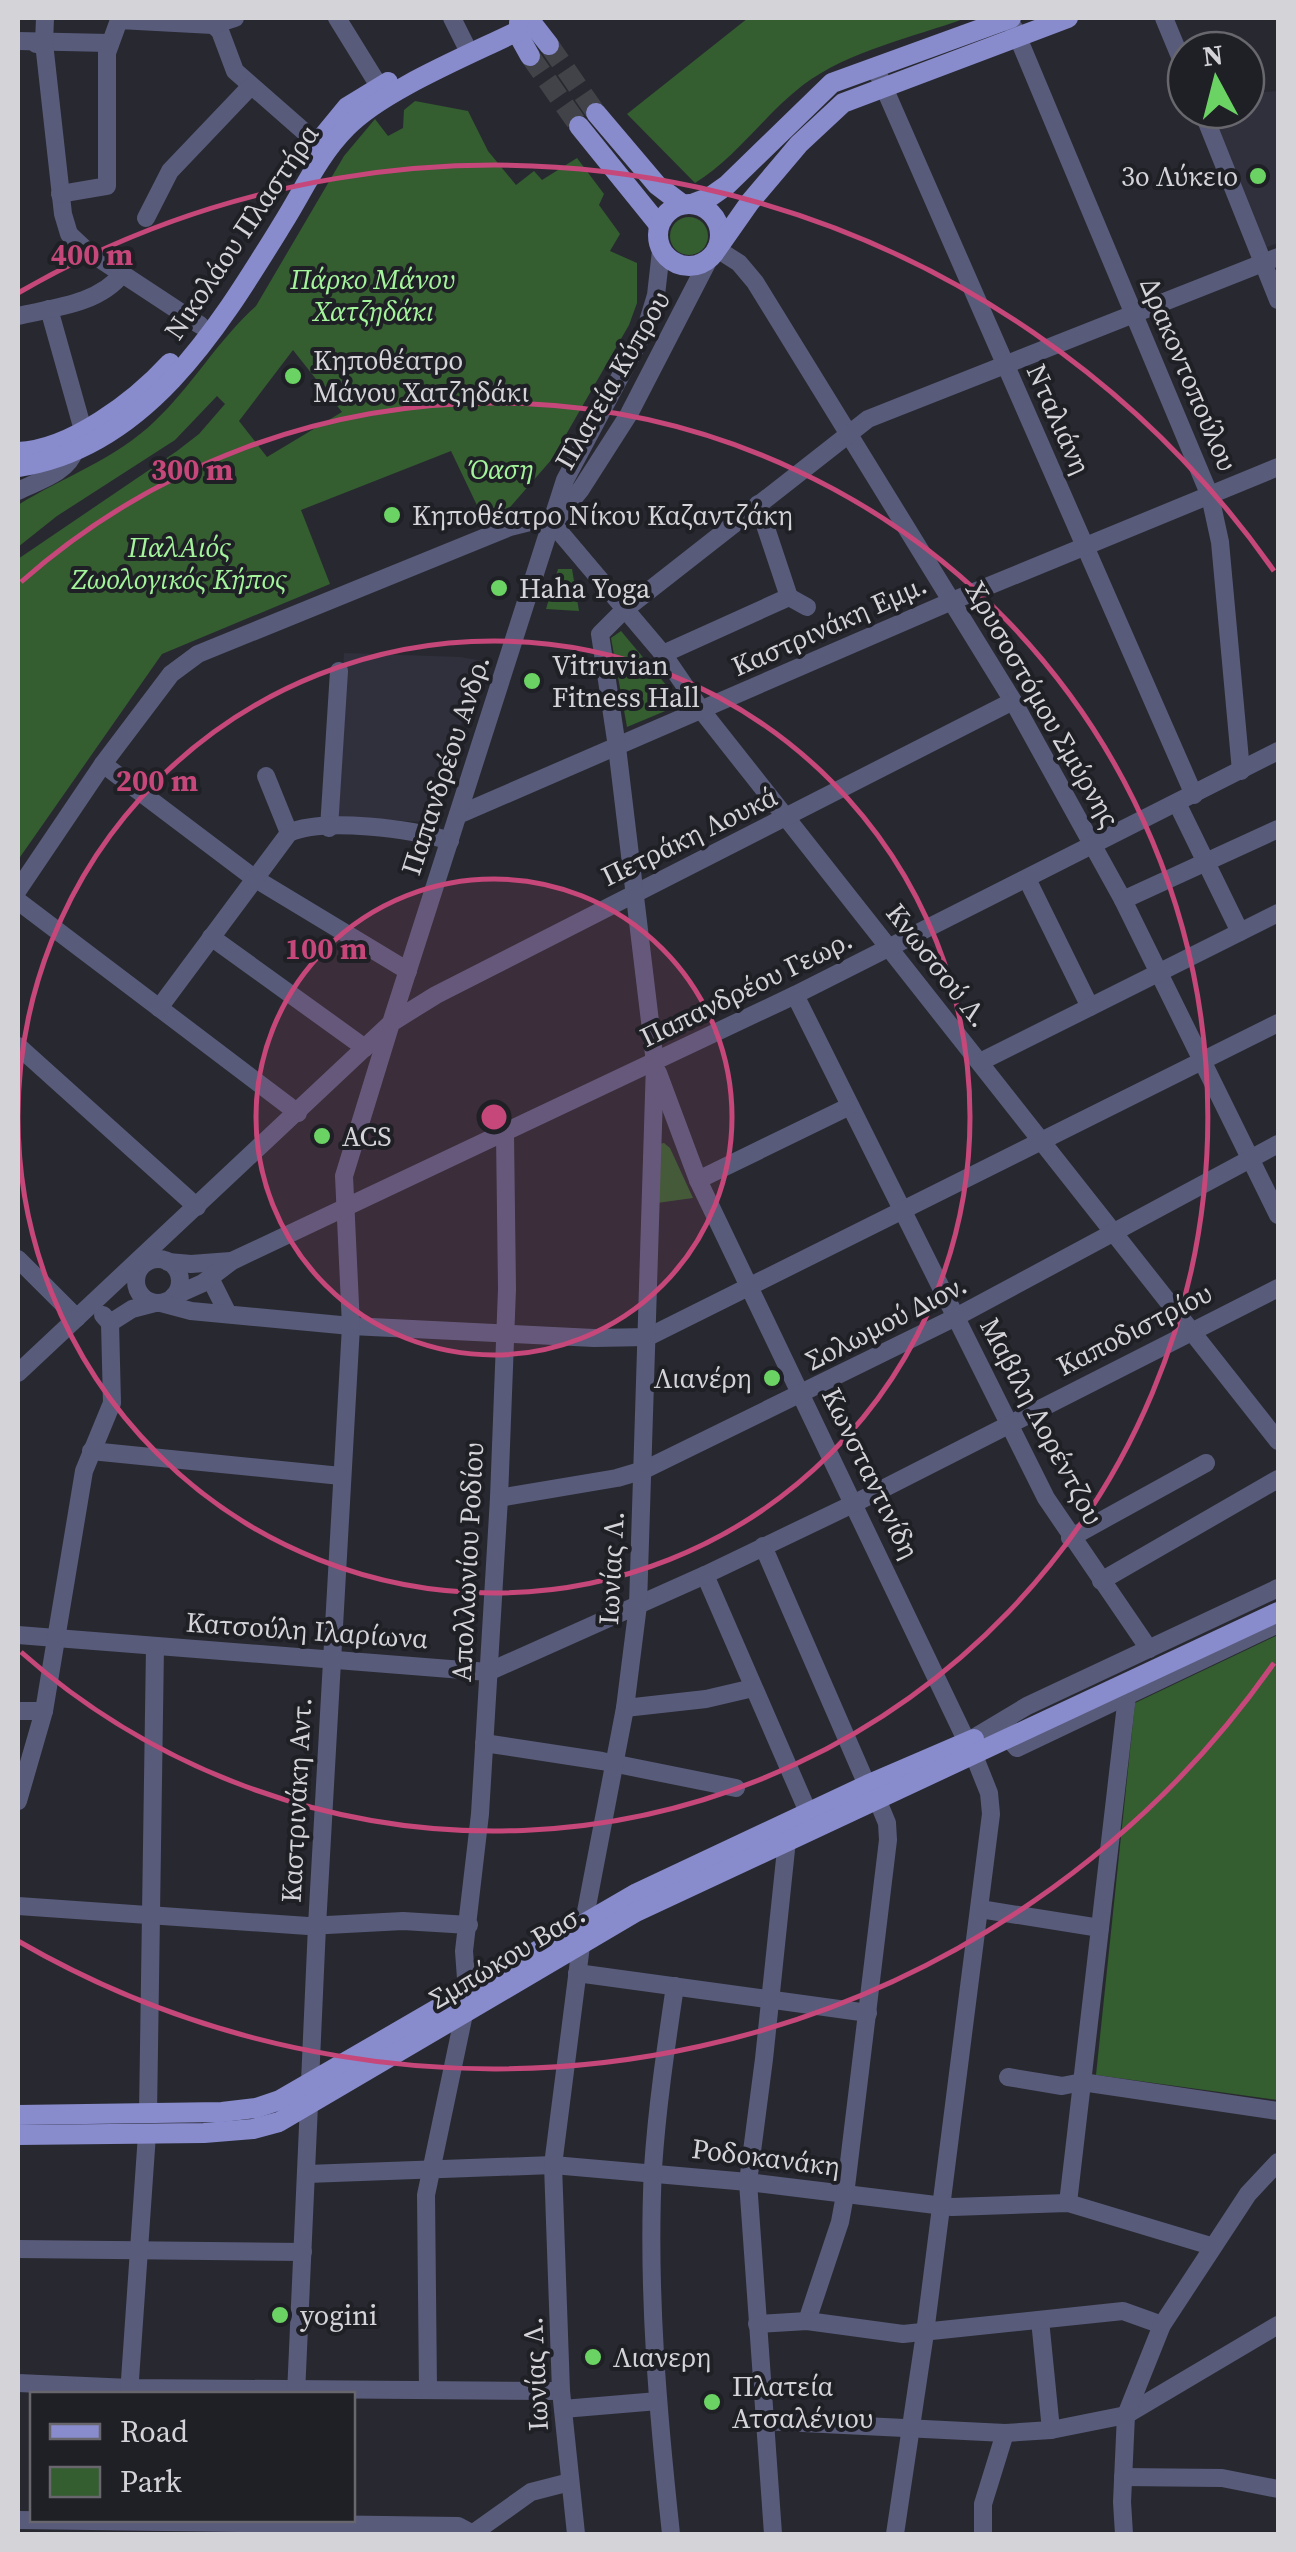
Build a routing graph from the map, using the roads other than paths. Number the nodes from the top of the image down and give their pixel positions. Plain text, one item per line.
1 (45, 18) edge
2 (236, 18) edge
3 (338, 18) edge
4 (452, 18) edge
5 (1068, 18) edge
6 (210, 21) edge
7 (520, 21) edge
8 (1013, 24) edge
9 (18, 42) edge
10 (44, 43) junction
11 (109, 43) junction
12 (465, 44) junction
13 (549, 45) tunnel mouth
14 (18, 50) edge
15 (530, 56) tunnel mouth
16 (874, 66) junction
17 (251, 86) junction
18 (380, 86) junction
19 (883, 86) junction
20 (1211, 130) edge
21 (316, 142) junction
22 (60, 194) junction
23 (688, 204) junction
24 (146, 218) dead end
25 (658, 225) junction
26 (661, 251) junction
27 (713, 254) junction
28 (1271, 260) edge
29 (122, 274) junction
30 (1278, 300) edge
31 (49, 308) junction
32 (1134, 313) junction
33 (18, 316) edge
34 (200, 325) junction
35 (1005, 364) junction
36 (83, 430) junction
37 (850, 432) junction
38 (75, 450) junction
39 (18, 452) edge
40 (1278, 466) edge
41 (18, 467) edge
42 (18, 491) edge
43 (1210, 496) junction
44 (758, 504) junction
45 (553, 524) junction
46 (1086, 548) junction
47 (788, 596) junction
48 (952, 601) junction
49 (807, 607) dead end
50 (624, 611) junction
51 (663, 654) junction
52 (338, 671) dead end
53 (1012, 701) junction
54 (702, 710) junction
55 (618, 747) junction
56 (1278, 751) edge
57 (103, 764) junction
58 (1241, 771) junction
59 (266, 776) dead end
60 (1186, 799) junction
61 (458, 815) junction
62 (787, 818) junction
63 (329, 828) junction
64 (1278, 829) edge
65 (290, 833) junction
66 (450, 841) junction
67 (1093, 845) junction
68 (1205, 861) junction
69 (254, 878) junction
70 (1027, 879) junction
71 (18, 890) edge
72 (636, 892) junction
73 (18, 900) edge
74 (1123, 900) junction
75 (1278, 912) edge
76 (1240, 932) junction
77 (211, 937) junction
78 (891, 948) junction
79 (408, 972) junction
80 (1160, 973) junction
81 (795, 995) junction
82 (1090, 1007) junction
83 (159, 1008) junction
84 (391, 1023) junction
85 (1278, 1023) edge
86 (18, 1046) edge
87 (364, 1048) junction
88 (1202, 1060) junction
89 (980, 1062) junction
90 (655, 1063) junction
91 (850, 1106) junction
92 (298, 1113) junction
93 (505, 1134) junction
94 (1042, 1141) junction
95 (1278, 1144) edge
96 (1251, 1158) junction
97 (698, 1180) junction
98 (196, 1207) junction
99 (344, 1209) junction
100 (903, 1211) junction
101 (1278, 1215) edge
102 (1116, 1233) junction
103 (18, 1260) edge
104 (232, 1261) junction
105 (148, 1264) junction
106 (210, 1278) junction
107 (749, 1287) junction
108 (1278, 1288) edge
109 (163, 1301) junction
110 (102, 1314) junction
111 (228, 1314) junction
112 (77, 1318) junction
113 (956, 1318) junction
114 (351, 1326) junction
115 (1192, 1330) junction
116 (506, 1334) junction
117 (648, 1337) junction
118 (18, 1373) edge
119 (803, 1395) junction
120 (1007, 1424) junction
121 (1278, 1442) edge
122 (90, 1451) junction
123 (1206, 1462) dead end
124 (644, 1470) junction
125 (341, 1476) junction
126 (1278, 1479) edge
127 (499, 1498) junction
128 (855, 1503) junction
129 (1070, 1538) junction
130 (763, 1546) junction
131 (705, 1576) junction
132 (1100, 1580) junction
133 (1278, 1588) edge
134 (1278, 1603) edge
135 (638, 1605) junction
136 (1278, 1612) edge
137 (1278, 1624) edge
138 (18, 1635) edge
139 (58, 1637) junction
140 (154, 1646) junction
141 (1149, 1649) junction
142 (332, 1658) junction
143 (488, 1672) junction
144 (753, 1688) junction
145 (1127, 1696) junction
146 (625, 1708) junction
147 (18, 1711) edge
148 (44, 1711) junction
149 (1008, 1737) junction
150 (484, 1744) junction
151 (970, 1747) junction
152 (615, 1764) junction
153 (736, 1788) dead end
154 (872, 1792) junction
155 (18, 1801) edge
156 (808, 1812) junction
157 (787, 1840) junction
158 (18, 1906) edge
159 (980, 1909) junction
160 (150, 1913) junction
161 (468, 1925) junction
162 (317, 1926) junction
163 (1100, 1928) junction
164 (583, 1932) junction
165 (577, 1973) junction
166 (675, 1986) junction
167 (467, 1992) junction
168 (770, 2000) junction
169 (868, 2013) junction
170 (464, 2014) junction
171 (1008, 2077) dead end
172 (1082, 2082) junction
173 (311, 2094) junction
174 (1278, 2111) edge
175 (18, 2115) edge
176 (147, 2124) junction
177 (18, 2135) edge
178 (1278, 2162) edge
179 (553, 2165) junction
180 (430, 2170) junction
181 (653, 2172) junction
182 (307, 2174) junction
183 (748, 2182) junction
184 (846, 2195) junction
185 (1068, 2203) junction
186 (940, 2206) junction
187 (1211, 2246) junction
188 (18, 2249) edge
189 (141, 2250) junction
190 (303, 2252) junction
191 (1040, 2320) junction
192 (807, 2321) junction
193 (757, 2324) junction
194 (1162, 2324) junction
195 (1278, 2325) edge
196 (925, 2333) junction
197 (18, 2383) edge
198 (428, 2390) junction
199 (129, 2391) edge
200 (296, 2391) edge
201 (562, 2400) junction
202 (658, 2402) junction
203 (1126, 2415) junction
204 (763, 2421) junction
205 (911, 2429) junction
206 (1051, 2430) junction
207 (1006, 2434) junction
208 (1122, 2477) junction
209 (570, 2482) junction
210 (1278, 2489) edge
211 (188, 2522) edge
212 (288, 2525) edge
213 (495, 2526) edge
214 (473, 2534) edge
215 (576, 2534) edge
216 (670, 2534) edge
217 (773, 2534) edge
218 (895, 2534) edge
219 (983, 2534) edge
220 (1124, 2534) edge

1 - 10 street
2 - 6 street
3 - 18 street
4 - 12 street
5 - 8 main road
6 - 11 street
6 - 17 street
7 - 12 main road, Νικολάου Πλαστήρα
7 - 13 main road
7 - 15 main road
7 - 38 main road, Νικολάου Πλαστήρα
8 - 16 main road
8 - 19 main road
8 - 32 street, Δρακοντοπούλου
9 - 10 street
10 - 11 street
10 - 14 street
10 - 22 street
11 - 22 street
12 - 18 main road, Νικολάου Πλαστήρα
16 - 19 street, Νταλιάνη
16 - 23 main road
17 - 21 street
17 - 24 street
18 - 21 main road, Νικολάου Πλαστήρα
19 - 27 main road
19 - 35 street, Νταλιάνη
20 - 28 street
21 - 34 main road, Νικολάου Πλαστήρα
22 - 29 street
23 - 25 main road
23 - 25 main road
23 - 27 main road
25 - 26 main road
26 - 27 main road
26 - 45 street, Πλατεία Κύπρου
27 - 37 street, Χρυσοστόμου Σμύρνης
27 - 45 street, Πλατεία Κύπρου
28 - 30 street
28 - 32 street
29 - 31 street
29 - 34 street
31 - 33 street
31 - 36 street
32 - 35 street
32 - 43 street, Δρακοντοπούλου
34 - 36 main road, Νικολάου Πλαστήρα
35 - 37 street
35 - 46 street, Νταλιάνη
36 - 39 main road, Νικολάου Πλαστήρα
37 - 44 street
37 - 48 street, Χρυσοστόμου Σμύρνης
38 - 41 main road, Νικολάου Πλαστήρα
38 - 42 street
40 - 43 street, Καστρινάκη Εμμ.
43 - 46 street, Καστρινάκη Εμμ.
43 - 58 street, Δρακοντοπούλου
44 - 47 street
44 - 50 street
45 - 50 street, Κνωσσού Λ.
45 - 57 street
45 - 61 street, Παπανδρέου Ανδρ.
46 - 48 street, Καστρινάκη Εμμ.
46 - 60 street, Νταλιάνη
47 - 49 street
47 - 51 street
48 - 53 street, Χρυσοστόμου Σμύρνης
48 - 54 street, Καστρινάκη Εμμ.
50 - 51 street, Κνωσσού Λ.
50 - 55 street, Ιωνίας Λ.
51 - 54 street, Κνωσσού Λ.
52 - 63 street
53 - 62 street, Πετράκη Λουκά
53 - 67 street, Χρυσοστόμου Σμύρνης
54 - 55 street, Καστρινάκη Εμμ.
54 - 62 street, Κνωσσού Λ.
55 - 61 street, Καστρινάκη Εμμ.
55 - 72 street, Ιωνίας Λ.
56 - 58 street, Παπανδρέου Γεωρ.
57 - 69 street
57 - 71 street
58 - 60 street, Παπανδρέου Γεωρ.
59 - 65 street
60 - 67 street, Παπανδρέου Γεωρ.
60 - 68 street, Νταλιάνη
61 - 66 street, Παπανδρέου Ανδρ.
62 - 72 street, Πετράκη Λουκά
62 - 78 street, Κνωσσού Λ.
63 - 65 street
63 - 66 street
64 - 68 street
65 - 69 street
66 - 79 street, Παπανδρέου Ανδρ.
67 - 70 street, Παπανδρέου Γεωρ.
67 - 74 street, Χρυσοστόμου Σμύρνης
68 - 74 street
68 - 76 street, Νταλιάνη
69 - 77 street
69 - 79 street
70 - 78 street, Παπανδρέου Γεωρ.
70 - 82 street
72 - 84 street, Πετράκη Λουκά
72 - 90 street, Ιωνίας Λ.
73 - 83 street
74 - 80 street, Χρυσοστόμου Σμύρνης
75 - 76 street
76 - 80 street
77 - 83 street
77 - 87 street
78 - 81 street, Παπανδρέου Γεωρ.
78 - 89 street, Κνωσσού Λ.
79 - 84 street, Παπανδρέου Ανδρ.
80 - 82 street
80 - 88 street, Χρυσοστόμου Σμύρνης
81 - 90 street, Παπανδρέου Γεωρ.
81 - 91 street, Μαβίλη Λορέντζου
82 - 89 street
83 - 92 street
84 - 87 street, Παπανδρέου Ανδρ.
84 - 99 street, Παπανδρέου Ανδρ.
85 - 88 street
86 - 98 street
87 - 92 street, Παπανδρέου Ανδρ.
88 - 94 street
88 - 96 street, Χρυσοστόμου Σμύρνης
89 - 94 street, Κνωσσού Λ.
90 - 93 street, Παπανδρέου Γεωρ.
90 - 97 street, Κωνσταντινίδη
90 - 117 street, Ιωνίας Λ.
91 - 97 street
91 - 100 street, Μαβίλη Λορέντζου
92 - 98 street, Παπανδρέου Ανδρ.
93 - 99 street, Παπανδρέου Γεωρ.
93 - 116 street, Απολλωνίου Ροδίου
94 - 100 street
94 - 102 street, Κνωσσού Λ.
95 - 96 street, Σολωμού Διον.
96 - 101 street, Χρυσοστόμου Σμύρνης
96 - 102 street, Σολωμού Διον.
97 - 107 street, Κωνσταντινίδη
98 - 105 street, Παπανδρέου Ανδρ.
99 - 104 street, Παπανδρέου Γεωρ.
99 - 114 street, Καστρινάκη Αντ.
100 - 107 street
100 - 113 street, Μαβίλη Λορέντζου
102 - 113 street, Σολωμού Διον.
102 - 115 street, Κνωσσού Λ.
103 - 112 street
104 - 105 street
104 - 106 street
105 - 109 street
105 - 109 street
105 - 110 street, Παπανδρέου Ανδρ.
106 - 109 street
106 - 111 street
107 - 117 street
107 - 119 street, Κωνσταντινίδη
108 - 115 street, Καποδιστρίου
109 - 110 street
109 - 111 street
110 - 112 street, Παπανδρέου Ανδρ.
110 - 122 street
111 - 114 street
112 - 118 street, Παπανδρέου Ανδρ.
113 - 119 street, Σολωμού Διον.
113 - 120 street, Μαβίλη Λορέντζου
114 - 116 street
114 - 125 street, Καστρινάκη Αντ.
115 - 120 street, Καποδιστρίου
115 - 121 street, Κνωσσού Λ.
116 - 117 street
116 - 127 street, Απολλωνίου Ροδίου
117 - 124 street, Ιωνίας Λ.
119 - 124 street, Σολωμού Διον.
119 - 128 street, Κωνσταντινίδη
120 - 128 street, Καποδιστρίου
120 - 129 street, Μαβίλη Λορέντζου
122 - 125 street
122 - 139 street
123 - 129 street
124 - 127 street, Σολωμού Διον.
124 - 135 street, Ιωνίας Λ.
125 - 142 street, Καστρινάκη Αντ.
126 - 132 street
127 - 143 street, Απολλωνίου Ροδίου
128 - 130 street, Καποδιστρίου
128 - 151 street, Κωνσταντινίδη
129 - 132 street, Μαβίλη Λορέντζου
130 - 131 street, Καποδιστρίου
130 - 154 street
131 - 135 street, Καποδιστρίου
131 - 144 street
132 - 141 street, Μαβίλη Λορέντζου
133 - 141 street, Σμπώκου Βασ.
134 - 151 main road, Σμπώκου Βασ.
135 - 143 street, Κατσούλη Ιλαρίωνα
135 - 146 street, Ιωνίας Λ.
136 - 149 main road, Σμπώκου Βασ.
137 - 145 street, Σμπώκου Βασ.
138 - 139 street, Κατσούλη Ιλαρίωνα
139 - 140 street, Κατσούλη Ιλαρίωνα
139 - 148 street
140 - 142 street, Κατσούλη Ιλαρίωνα
140 - 160 street
141 - 151 street, Σμπώκου Βασ.
142 - 143 street, Κατσούλη Ιλαρίωνα
142 - 162 street, Καστρινάκη Αντ.
143 - 150 street, Απολλωνίου Ροδίου
144 - 146 street
144 - 156 street
145 - 149 street, Σμπώκου Βασ.
145 - 163 street
146 - 152 street, Ιωνίας Λ.
147 - 148 street
148 - 155 street
149 - 151 main road, Σμπώκου Βασ.
150 - 152 street
150 - 161 street, Απολλωνίου Ροδίου
151 - 154 main road, Σμπώκου Βασ.
151 - 159 street, Κωνσταντινίδη
152 - 153 street
152 - 164 street, Ιωνίας Λ.
154 - 156 main road, Σμπώκου Βασ.
154 - 157 main road, Σμπώκου Βασ.
154 - 169 street
156 - 164 main road, Σμπώκου Βασ.
157 - 164 main road, Σμπώκου Βασ.
157 - 168 street
158 - 160 street
159 - 163 street
159 - 186 street, Κωνσταντινίδη
160 - 162 street
160 - 176 street
161 - 162 street
161 - 167 street, Απολλωνίου Ροδίου
162 - 173 street, Καστρινάκη Αντ.
163 - 172 street
164 - 165 street, Ιωνίας Λ.
164 - 167 main road, Σμπώκου Βασ.
164 - 170 main road, Σμπώκου Βασ.
165 - 166 street
165 - 179 street, Ιωνίας Λ.
166 - 168 street
166 - 181 street
167 - 173 main road, Σμπώκου Βασ.
168 - 169 street
168 - 183 street
169 - 184 street
170 - 173 main road, Σμπώκου Βασ.
170 - 180 street
171 - 172 street
172 - 174 street
172 - 185 street
173 - 176 main road, Σμπώκου Βασ.
173 - 182 street, Καστρινάκη Αντ.
175 - 176 main road, Σμπώκου Βασ.
176 - 177 main road, Σμπώκου Βασ.
176 - 189 street
178 - 187 street
179 - 180 street, Ροδοκανάκη
179 - 181 street, Ροδοκανάκη
179 - 201 street, Ιωνίας Λ.
180 - 182 street, Ροδοκανάκη
180 - 198 street
181 - 183 street, Ροδοκανάκη
181 - 202 street
182 - 190 street, Καστρινάκη Αντ.
183 - 184 street, Ροδοκανάκη
183 - 193 street
184 - 186 street, Ροδοκανάκη
184 - 192 street
185 - 186 street, Ροδοκανάκη
185 - 187 street, Ροδοκανάκη
186 - 196 street, Κωνσταντινίδη
187 - 194 street
188 - 189 street
189 - 190 street
189 - 199 street
190 - 200 street, Καστρινάκη Αντ.
191 - 194 street
191 - 196 street
191 - 206 street
192 - 193 street
192 - 196 street
193 - 204 street
194 - 203 street
195 - 203 street
196 - 205 street, Κωνσταντινίδη
197 - 199 street
198 - 200 street
198 - 201 street
199 - 200 street
201 - 202 street
201 - 209 street, Ιωνίας Λ.
202 - 216 street
203 - 206 street
203 - 208 street
204 - 205 street
204 - 217 street
205 - 207 street
205 - 218 street, Κωνσταντινίδη
206 - 207 street
207 - 219 street
208 - 210 street
208 - 220 street
209 - 213 street
209 - 215 street, Ιωνίας Λ.
211 - 212 street
212 - 214 street
213 - 214 street

